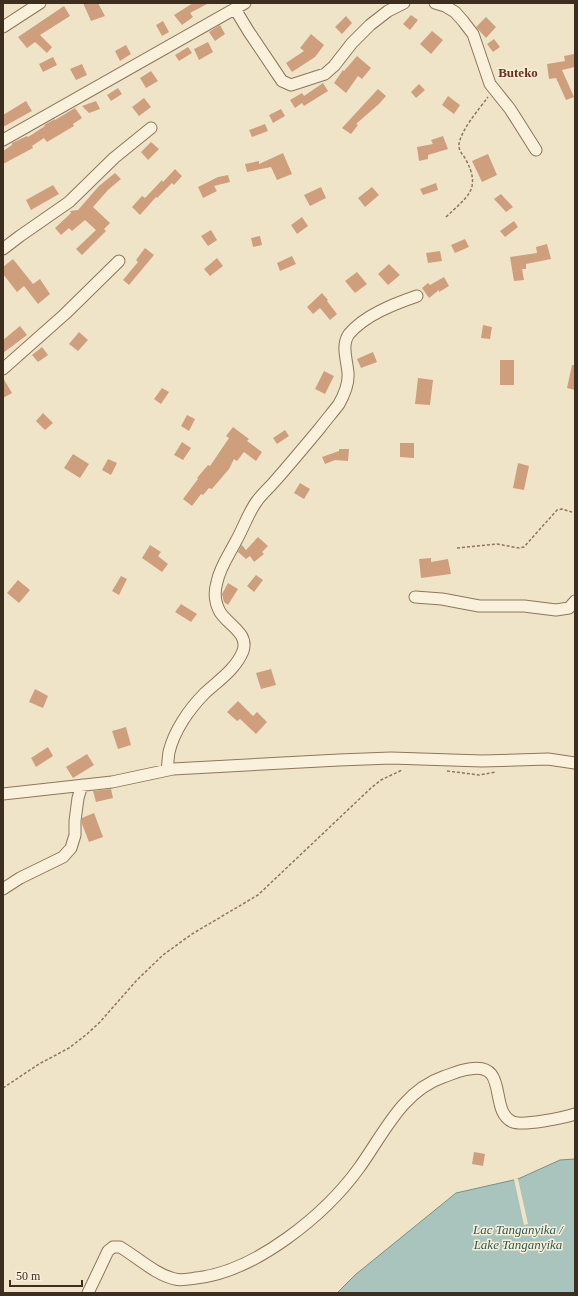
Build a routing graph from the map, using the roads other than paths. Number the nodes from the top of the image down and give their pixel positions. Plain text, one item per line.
1 (40, 3) edge
2 (404, 3) edge
3 (435, 3) edge
4 (239, 5) edge
5 (3, 28) edge
6 (151, 128) dead end
7 (3, 140) edge
8 (536, 150) dead end
9 (3, 249) edge
10 (119, 261) dead end
11 (417, 296) dead end
12 (3, 369) edge
13 (415, 597) dead end
14 (575, 601) edge
15 (575, 763) edge
16 (167, 770) junction
17 (82, 785) junction
18 (3, 794) edge
19 (3, 889) edge
20 (575, 1114) edge
21 (88, 1293) edge

1 - 5 street
2 - 4 street
3 - 8 street
4 - 7 street
6 - 9 street
10 - 12 street
11 - 16 street
13 - 14 street
15 - 16 street
16 - 17 street
17 - 18 street
17 - 19 street
20 - 21 street

